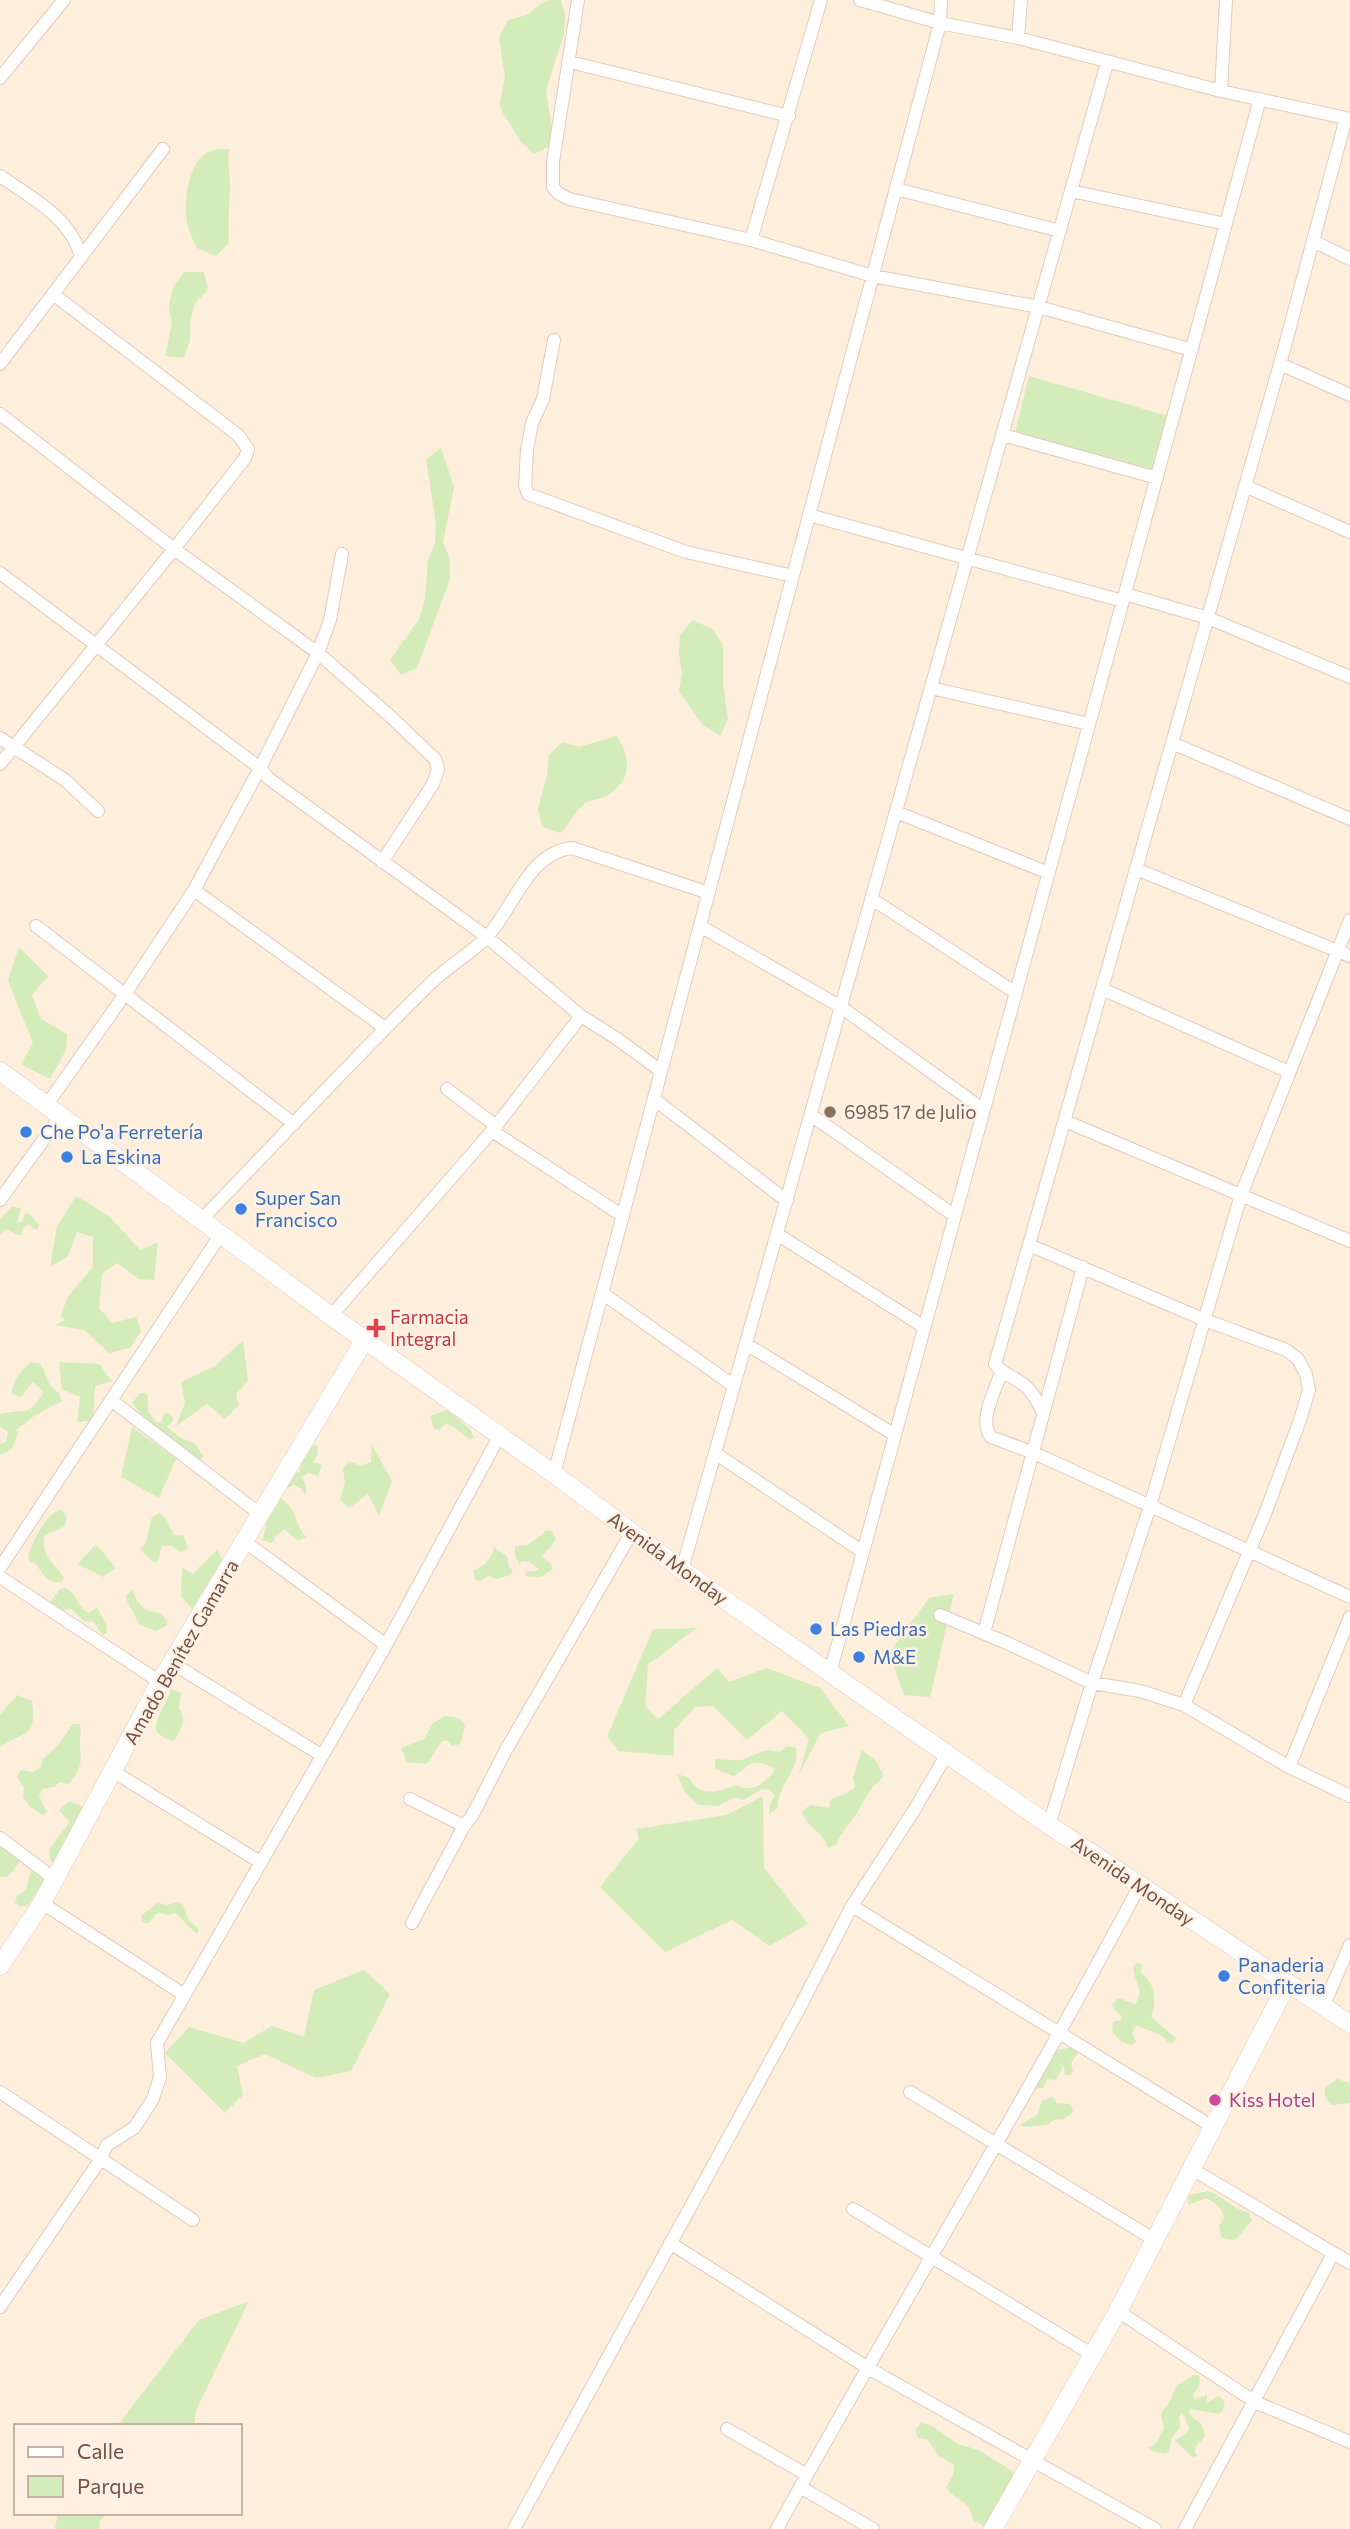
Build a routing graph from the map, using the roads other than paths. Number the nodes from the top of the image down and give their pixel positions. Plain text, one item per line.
1 (64, 0) edge
2 (578, 0) edge
3 (821, 0) edge
4 (860, 0) edge
5 (941, 0) edge
6 (1021, 0) edge
7 (1227, 0) edge
8 (940, 23) junction
9 (1018, 38) junction
10 (570, 62) junction
11 (1107, 63) junction
12 (0, 78) edge
13 (1221, 91) junction
14 (1260, 99) junction
15 (789, 116) junction
16 (1348, 119) edge
17 (1346, 135) edge
18 (163, 149) dead end
19 (0, 176) edge
20 (896, 189) junction
21 (1072, 191) junction
22 (1226, 224) junction
23 (1060, 231) junction
24 (751, 240) junction
25 (1313, 242) junction
26 (81, 257) junction
27 (1350, 260) edge
28 (873, 276) junction
29 (53, 294) junction
30 (1039, 307) junction
31 (554, 340) dead end
32 (1192, 350) junction
33 (2, 358) edge
34 (1280, 364) junction
35 (1350, 395) edge
36 (0, 414) edge
37 (1003, 435) junction
38 (1157, 478) junction
39 (1245, 486) junction
40 (809, 515) junction
41 (1350, 531) edge
42 (174, 549) junction
43 (342, 554) dead end
44 (967, 560) junction
45 (0, 573) edge
46 (793, 576) junction
47 (1124, 597) junction
48 (1208, 618) junction
49 (95, 645) junction
50 (318, 653) junction
51 (1350, 677) edge
52 (931, 688) junction
53 (1089, 724) junction
54 (0, 738) edge
55 (1172, 743) junction
56 (13, 747) junction
57 (0, 764) edge
58 (260, 768) junction
59 (98, 811) dead end
60 (896, 812) junction
61 (1350, 819) edge
62 (382, 862) junction
63 (1136, 869) junction
64 (1049, 873) junction
65 (194, 890) junction
66 (709, 893) junction
67 (872, 899) junction
68 (1350, 920) edge
69 (36, 926) dead end
70 (700, 926) junction
71 (487, 937) junction
72 (1344, 954) edge
73 (1102, 989) junction
74 (1016, 993) junction
75 (125, 994) junction
76 (841, 1007) junction
77 (581, 1016) junction
78 (385, 1028) junction
79 (0, 1071) edge
80 (661, 1071) junction
81 (1289, 1072) junction
82 (447, 1089) dead end
83 (654, 1099) junction
84 (984, 1110) junction
85 (53, 1112) junction
86 (811, 1115) junction
87 (1065, 1121) junction
88 (294, 1124) junction
89 (494, 1129) junction
90 (1241, 1195) junction
91 (0, 1200) edge
92 (786, 1201) junction
93 (623, 1216) junction
94 (955, 1216) junction
95 (202, 1219) junction
96 (221, 1234) junction
97 (777, 1234) junction
98 (1350, 1241) edge
99 (1030, 1245) junction
100 (1083, 1267) junction
101 (603, 1293) junction
102 (331, 1316) junction
103 (1205, 1320) junction
104 (925, 1327) junction
105 (365, 1339) junction
106 (746, 1344) junction
107 (1001, 1373) junction
108 (734, 1386) junction
109 (111, 1400) junction
110 (1043, 1413) junction
111 (500, 1435) junction
112 (895, 1435) junction
113 (715, 1453) junction
114 (1034, 1453) junction
115 (554, 1474) junction
116 (1150, 1506) junction
117 (260, 1514) junction
118 (632, 1532) junction
119 (244, 1541) junction
120 (1249, 1551) junction
121 (863, 1552) junction
122 (0, 1568) edge
123 (682, 1570) junction
124 (0, 1577) edge
125 (1350, 1597) edge
126 (940, 1615) dead end
127 (1350, 1617) edge
128 (984, 1633) junction
129 (386, 1645) junction
130 (172, 1663) junction
131 (830, 1673) junction
132 (160, 1682) junction
133 (1092, 1683) junction
134 (1184, 1705) junction
135 (947, 1754) junction
136 (321, 1755) junction
137 (1289, 1767) junction
138 (114, 1772) junction
139 (1350, 1796) edge
140 (410, 1799) dead end
141 (1049, 1825) junction
142 (464, 1826) junction
143 (0, 1838) edge
144 (260, 1862) junction
145 (56, 1880) junction
146 (1140, 1885) junction
147 (43, 1903) junction
148 (852, 1906) junction
149 (412, 1923) dead end
150 (1350, 1945) edge
151 (0, 1966) edge
152 (1287, 1984) junction
153 (183, 1994) junction
154 (1323, 2007) junction
155 (1350, 2024) edge
156 (1059, 2032) junction
157 (0, 2092) edge
158 (910, 2092) dead end
159 (1213, 2127) junction
160 (998, 2145) junction
161 (100, 2160) junction
162 (1192, 2169) junction
163 (853, 2209) dead end
164 (193, 2220) dead end
165 (1155, 2240) junction
166 (670, 2243) junction
167 (1333, 2254) junction
168 (931, 2257) junction
169 (1350, 2263) edge
170 (0, 2307) edge
171 (1118, 2311) junction
172 (1093, 2355) junction
173 (868, 2368) junction
174 (1255, 2402) junction
175 (727, 2429) dead end
176 (1350, 2442) edge
177 (1032, 2460) junction
178 (803, 2481) junction
179 (514, 2529) edge
180 (777, 2529) edge
181 (873, 2529) edge
182 (993, 2529) edge
183 (1155, 2529) edge
184 (1185, 2529) edge

1 - 12 street
2 - 10 street
3 - 15 street
4 - 8 street
5 - 8 street
6 - 9 street
7 - 13 street
8 - 9 street
8 - 20 street
9 - 11 street
10 - 15 street
10 - 24 street
11 - 13 street
11 - 21 street
13 - 14 street
14 - 16 street
14 - 22 street
15 - 24 street
16 - 17 street
17 - 25 street
18 - 26 street
19 - 26 street
20 - 23 street
20 - 28 street
21 - 22 street
21 - 23 street
22 - 32 street
23 - 30 street
24 - 28 street
25 - 27 street
25 - 34 street
26 - 29 street
28 - 30 street
28 - 40 street
29 - 33 street
29 - 42 street
30 - 32 street
30 - 37 street
31 - 46 street
32 - 38 street
34 - 35 street
34 - 39 street
36 - 42 street
37 - 38 street
37 - 44 street
38 - 47 street
39 - 41 street
39 - 48 street
40 - 44 street
40 - 46 street
42 - 49 street
42 - 50 street
43 - 50 street
44 - 47 street
44 - 52 street
45 - 49 street
46 - 66 street
47 - 48 street
47 - 53 street
48 - 51 street
48 - 55 street
49 - 56 street
49 - 58 street
50 - 58 street
50 - 62 street
52 - 53 street
52 - 60 street
53 - 64 street
54 - 56 street
55 - 61 street
55 - 63 street
56 - 57 street
56 - 59 street
58 - 62 street
58 - 65 street
60 - 64 street
60 - 67 street
62 - 71 street
63 - 72 street
63 - 73 street
64 - 74 street
65 - 75 street
65 - 78 street
66 - 70 street
66 - 71 street
67 - 74 street
67 - 76 street
68 - 72 street
69 - 75 street
70 - 76 street
70 - 80 street
71 - 77 street
71 - 78 street
72 - 81 street
73 - 81 street
73 - 87 street
74 - 84 street
75 - 85 street
75 - 88 street
76 - 84 street
76 - 86 street
77 - 80 street
77 - 89 street
78 - 88 street
79 - 85 main road, Avenida Monday
80 - 83 street
81 - 90 street
82 - 89 street
83 - 92 street
83 - 93 street
84 - 94 street
85 - 91 street
85 - 95 main road, Avenida Monday
86 - 92 street
86 - 94 street
87 - 90 street
87 - 99 street
88 - 95 street
89 - 93 street
89 - 102 street
90 - 98 street
90 - 103 street
92 - 97 street
93 - 101 street
94 - 104 street
95 - 96 main road, Avenida Monday
96 - 102 main road, Avenida Monday
96 - 109 street
97 - 104 street
97 - 106 street
99 - 100 street
99 - 107 street
100 - 103 street
100 - 110 street
101 - 108 street
101 - 115 street
102 - 105 main road, Avenida Monday
103 - 116 street
103 - 120 street
104 - 112 street
105 - 111 main road, Avenida Monday
105 - 117 main road, Amado Benítez Gamarra
106 - 108 street
106 - 112 street
107 - 110 street
107 - 114 street
108 - 113 street
109 - 117 street
109 - 122 street
110 - 114 street
111 - 115 main road, Avenida Monday
111 - 129 street
112 - 121 street
113 - 121 street
113 - 123 street
114 - 116 street
114 - 128 street
115 - 118 main road, Avenida Monday
116 - 120 street
116 - 133 street
117 - 119 main road, Amado Benítez Gamarra
118 - 123 main road, Avenida Monday
118 - 142 street
119 - 129 street
119 - 130 main road, Amado Benítez Gamarra
120 - 125 street
120 - 134 street
121 - 131 street
123 - 131 main road, Avenida Monday
124 - 132 street
126 - 128 street
127 - 137 street
128 - 133 street
129 - 136 street
130 - 132 main road, Amado Benítez Gamarra
130 - 136 street
131 - 135 main road, Avenida Monday
132 - 138 main road, Amado Benítez Gamarra
133 - 134 street
133 - 141 street
134 - 137 street
135 - 141 main road, Avenida Monday
135 - 148 street
136 - 144 street
137 - 139 street
138 - 144 street
138 - 145 main road, Amado Benítez Gamarra
140 - 142 street
141 - 146 main road, Avenida Monday
142 - 149 street
143 - 145 street
144 - 153 street
145 - 147 main road, Amado Benítez Gamarra
146 - 152 main road, Avenida Monday
146 - 156 street
147 - 151 main road, Amado Benítez Gamarra
147 - 153 street
148 - 156 street
148 - 166 street
150 - 154 street
152 - 154 main road, Avenida Monday
152 - 159 main road
153 - 161 street
154 - 155 main road, Avenida Monday
156 - 159 street
156 - 160 street
157 - 161 street
158 - 160 street
159 - 162 main road
160 - 165 street
160 - 168 street
161 - 164 street
161 - 170 street
162 - 165 main road
162 - 167 street
163 - 168 street
165 - 171 main road
166 - 173 street
166 - 179 street
167 - 169 street
167 - 174 street
168 - 172 street
168 - 173 street
171 - 172 main road
171 - 174 street
172 - 177 main road
173 - 177 street
173 - 178 street
174 - 176 street
174 - 184 street
175 - 178 street
177 - 182 main road
177 - 183 street
178 - 180 street
178 - 181 street

